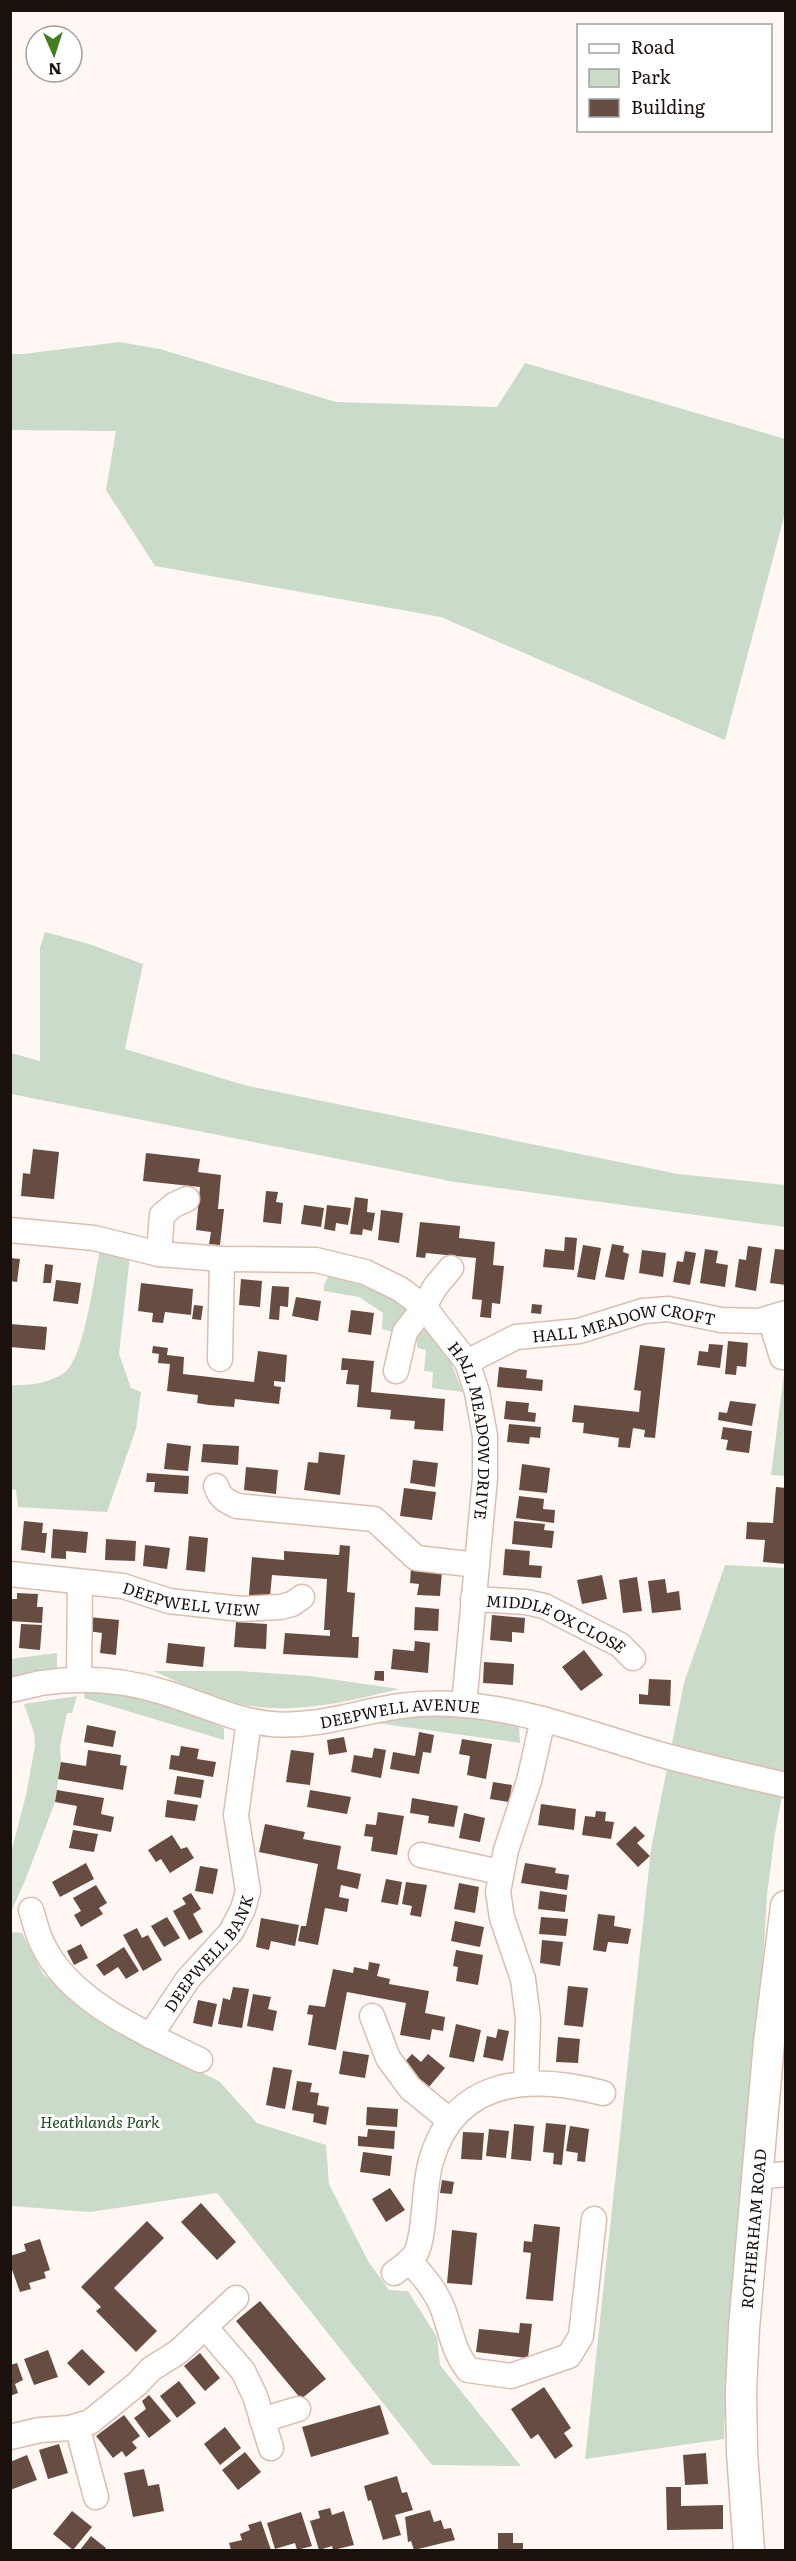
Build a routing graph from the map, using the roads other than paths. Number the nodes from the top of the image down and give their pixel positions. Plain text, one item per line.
1 (187, 1199) dead end
2 (10, 1230) edge
3 (159, 1254) junction
4 (222, 1259) junction
5 (451, 1268) dead end
6 (424, 1307) junction
7 (778, 1316) edge
8 (782, 1357) dead end
9 (220, 1359) dead end
10 (467, 1362) junction
11 (396, 1371) dead end
12 (216, 1486) dead end
13 (477, 1564) junction
14 (10, 1574) edge
15 (80, 1582) junction
16 (302, 1597) dead end
17 (473, 1599) junction
18 (633, 1658) dead end
19 (79, 1680) junction
20 (10, 1690) edge
21 (464, 1705) junction
22 (543, 1719) junction
23 (249, 1721) junction
24 (786, 1785) edge
25 (421, 1855) dead end
26 (500, 1872) junction
27 (786, 1905) edge
28 (31, 1910) dead end
29 (372, 2016) dead end
30 (150, 2036) junction
31 (200, 2060) dead end
32 (526, 2083) junction
33 (603, 2092) dead end
34 (449, 2120) junction
35 (786, 2174) edge
36 (756, 2177) junction
37 (594, 2219) dead end
38 (236, 2298) dead end
39 (206, 2328) junction
40 (298, 2409) dead end
41 (262, 2420) junction
42 (77, 2426) junction
43 (10, 2437) edge
44 (271, 2448) dead end
45 (96, 2497) dead end
46 (749, 2550) edge

1 - 3 street
2 - 3 street, HALL MEADOW DRIVE
3 - 4 street, HALL MEADOW DRIVE
4 - 6 street, HALL MEADOW DRIVE
4 - 9 street
5 - 6 street
6 - 10 street, HALL MEADOW DRIVE
6 - 11 street
7 - 8 street
7 - 10 street, HALL MEADOW CROFT
10 - 13 street, HALL MEADOW DRIVE
12 - 13 street
13 - 17 street, HALL MEADOW DRIVE
14 - 15 street, DEEPWELL VIEW
15 - 16 street, DEEPWELL VIEW
15 - 19 street
17 - 18 street, MIDDLE OX CLOSE
17 - 21 street, HALL MEADOW DRIVE
19 - 20 street, DEEPWELL AVENUE
19 - 23 street, DEEPWELL AVENUE
21 - 22 street, DEEPWELL AVENUE
21 - 23 street, DEEPWELL AVENUE
22 - 24 street, DEEPWELL AVENUE
22 - 26 street
23 - 30 street, DEEPWELL BANK
25 - 26 street
26 - 32 street
27 - 36 main road, ROTHERHAM ROAD
28 - 30 street
29 - 34 street
30 - 31 street
32 - 33 street
32 - 34 street
34 - 37 street
35 - 36 street
36 - 46 main road, ROTHERHAM ROAD
38 - 39 street
39 - 41 street
39 - 42 street
40 - 41 street
41 - 44 street
42 - 43 street
42 - 45 street

